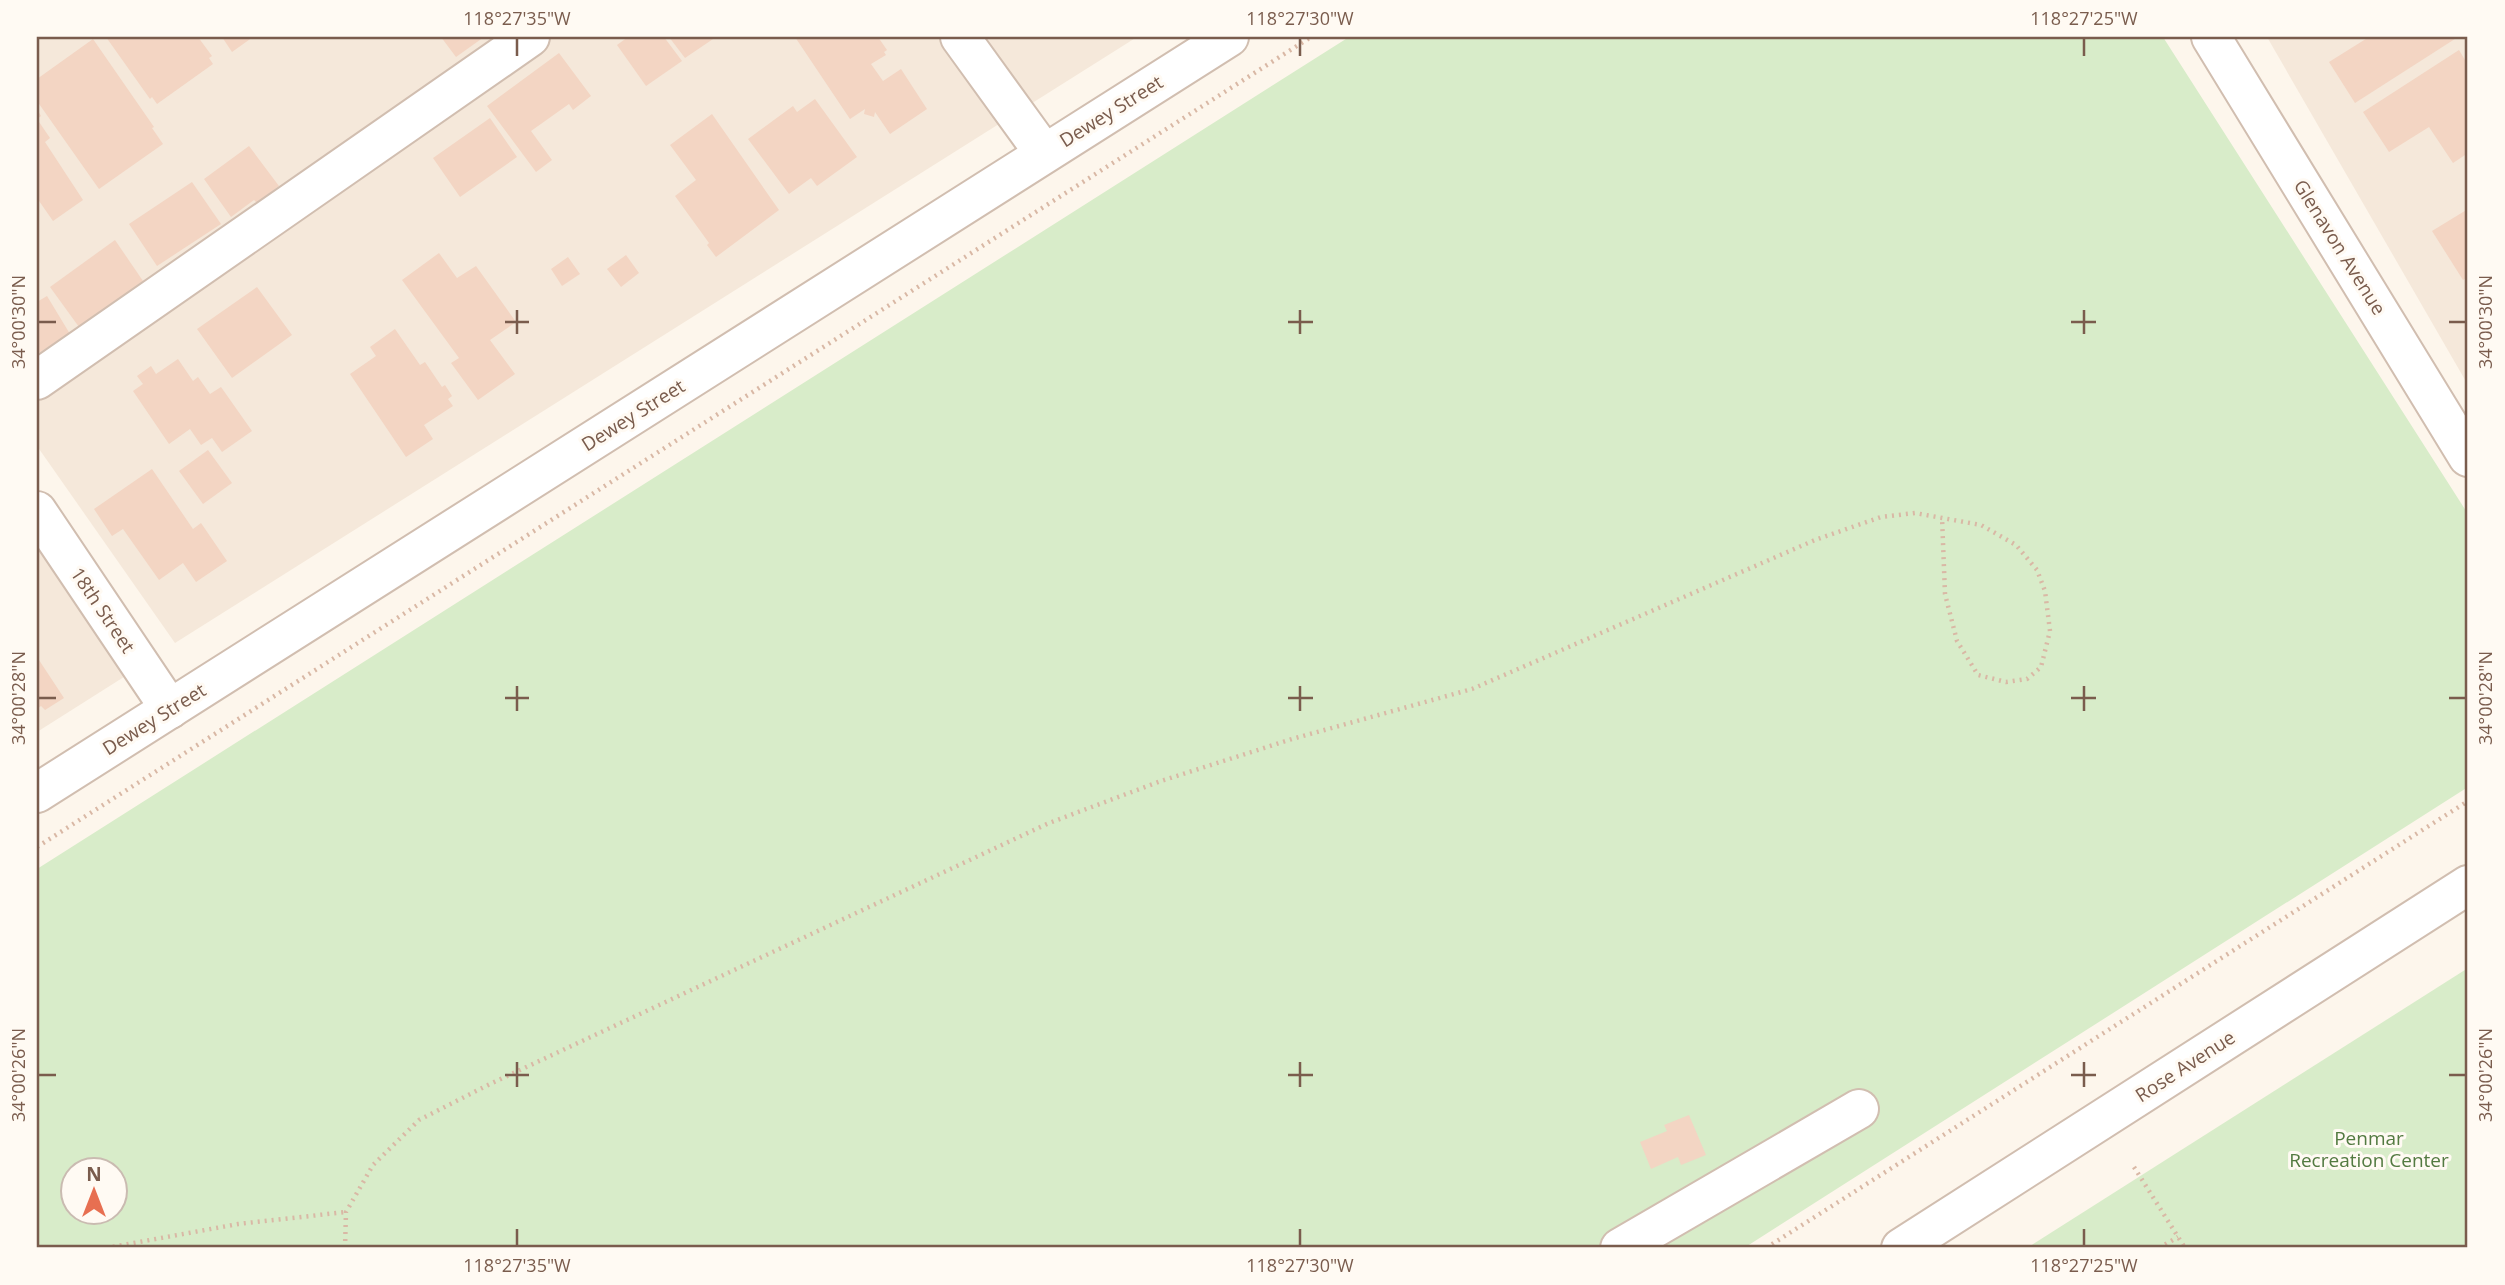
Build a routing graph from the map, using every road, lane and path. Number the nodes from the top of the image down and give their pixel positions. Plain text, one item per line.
1 (530, 37) edge
2 (960, 37) edge
3 (1229, 37) edge
4 (1311, 37) edge
5 (2211, 37) edge
6 (1044, 153) junction
7 (37, 380) edge
8 (2468, 457) edge
9 (37, 512) edge
10 (1942, 517) junction
11 (170, 709) junction
12 (37, 793) edge
13 (2468, 801) edge
14 (37, 847) edge
15 (2468, 884) edge
16 (1859, 1109) dead end
17 (2134, 1167) dead end
18 (346, 1212) junction
19 (2178, 1237) junction
20 (106, 1248) edge
21 (345, 1248) edge
22 (1620, 1248) edge
23 (1766, 1248) edge
24 (1901, 1248) edge
25 (2159, 1248) edge
26 (2185, 1248) edge

1 - 7 street
2 - 6 street
3 - 6 street, Dewey Street
4 - 14 path
5 - 8 street, Glenavon Avenue
6 - 11 street, Dewey Street
9 - 11 street, 18th Street
10 - 10 path
10 - 18 path
11 - 12 street, Dewey Street
13 - 23 path
15 - 24 street, Rose Avenue
16 - 22 street
17 - 19 path
18 - 20 path
18 - 21 path
19 - 25 path
19 - 26 path

